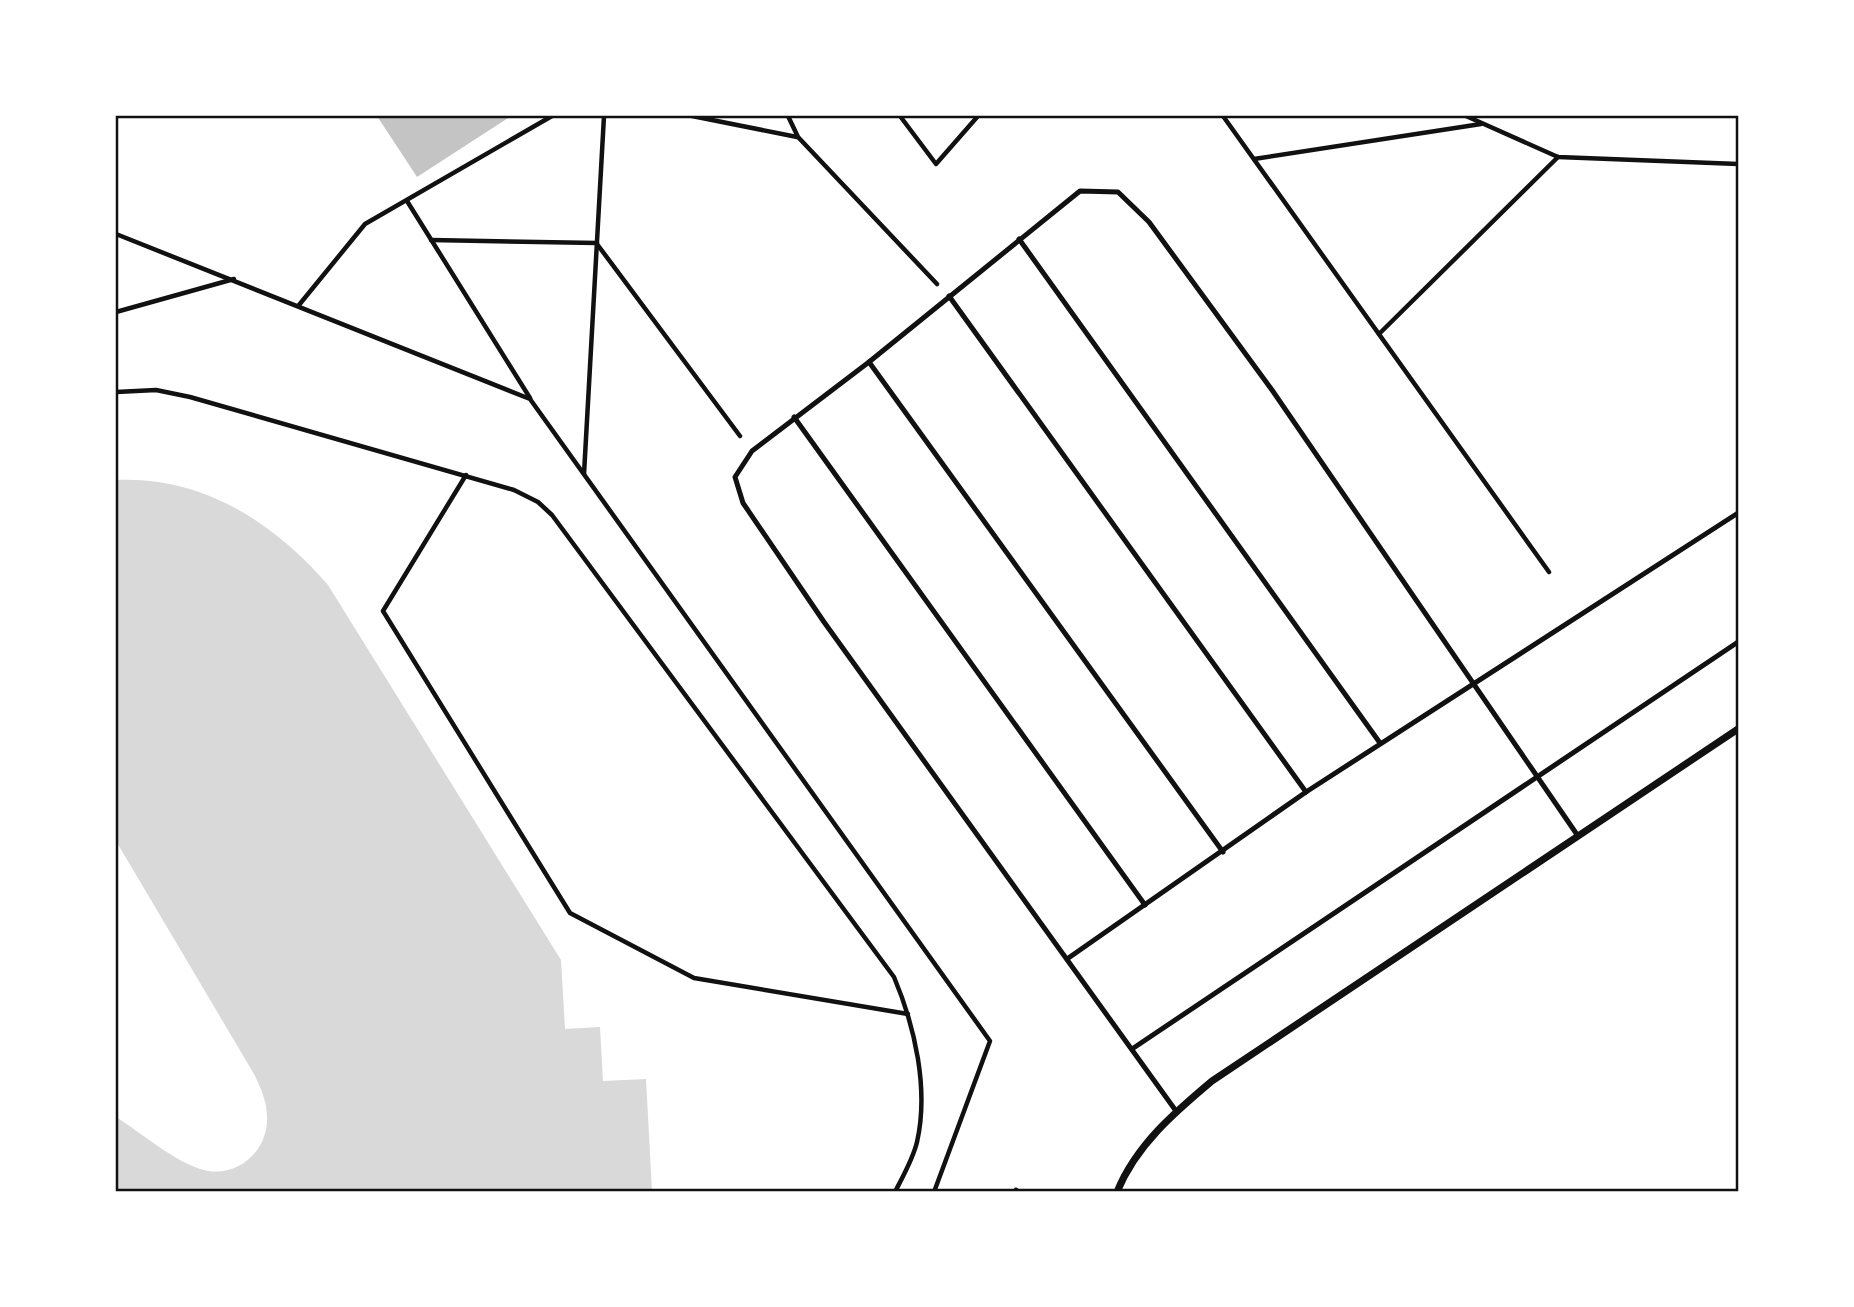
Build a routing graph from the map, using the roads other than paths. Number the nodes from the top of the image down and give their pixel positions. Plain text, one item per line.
1 (1019, 239) junction
2 (949, 296) junction
3 (869, 362) junction
4 (794, 417) junction
5 (1738, 513) edge
6 (1738, 642) edge
7 (1473, 683) junction
8 (1738, 729) edge
9 (1380, 744) junction
10 (1538, 777) junction
11 (1306, 792) junction
12 (1578, 836) junction
13 (1223, 852) junction
14 (1145, 905) junction
15 (1067, 959) junction
16 (1132, 1049) junction
17 (1176, 1111) junction
18 (1117, 1192) edge

1 - 2 lane
1 - 7 lane
1 - 9 lane
2 - 3 lane
2 - 11 lane
3 - 4 lane
3 - 13 lane
4 - 14 lane
4 - 15 lane
5 - 7 lane
6 - 10 lane
7 - 9 lane
7 - 10 lane
8 - 12 street
9 - 11 lane
10 - 12 lane
10 - 16 lane
11 - 13 lane
12 - 17 street
13 - 14 lane
14 - 15 lane
15 - 16 lane
16 - 17 lane
17 - 18 street

